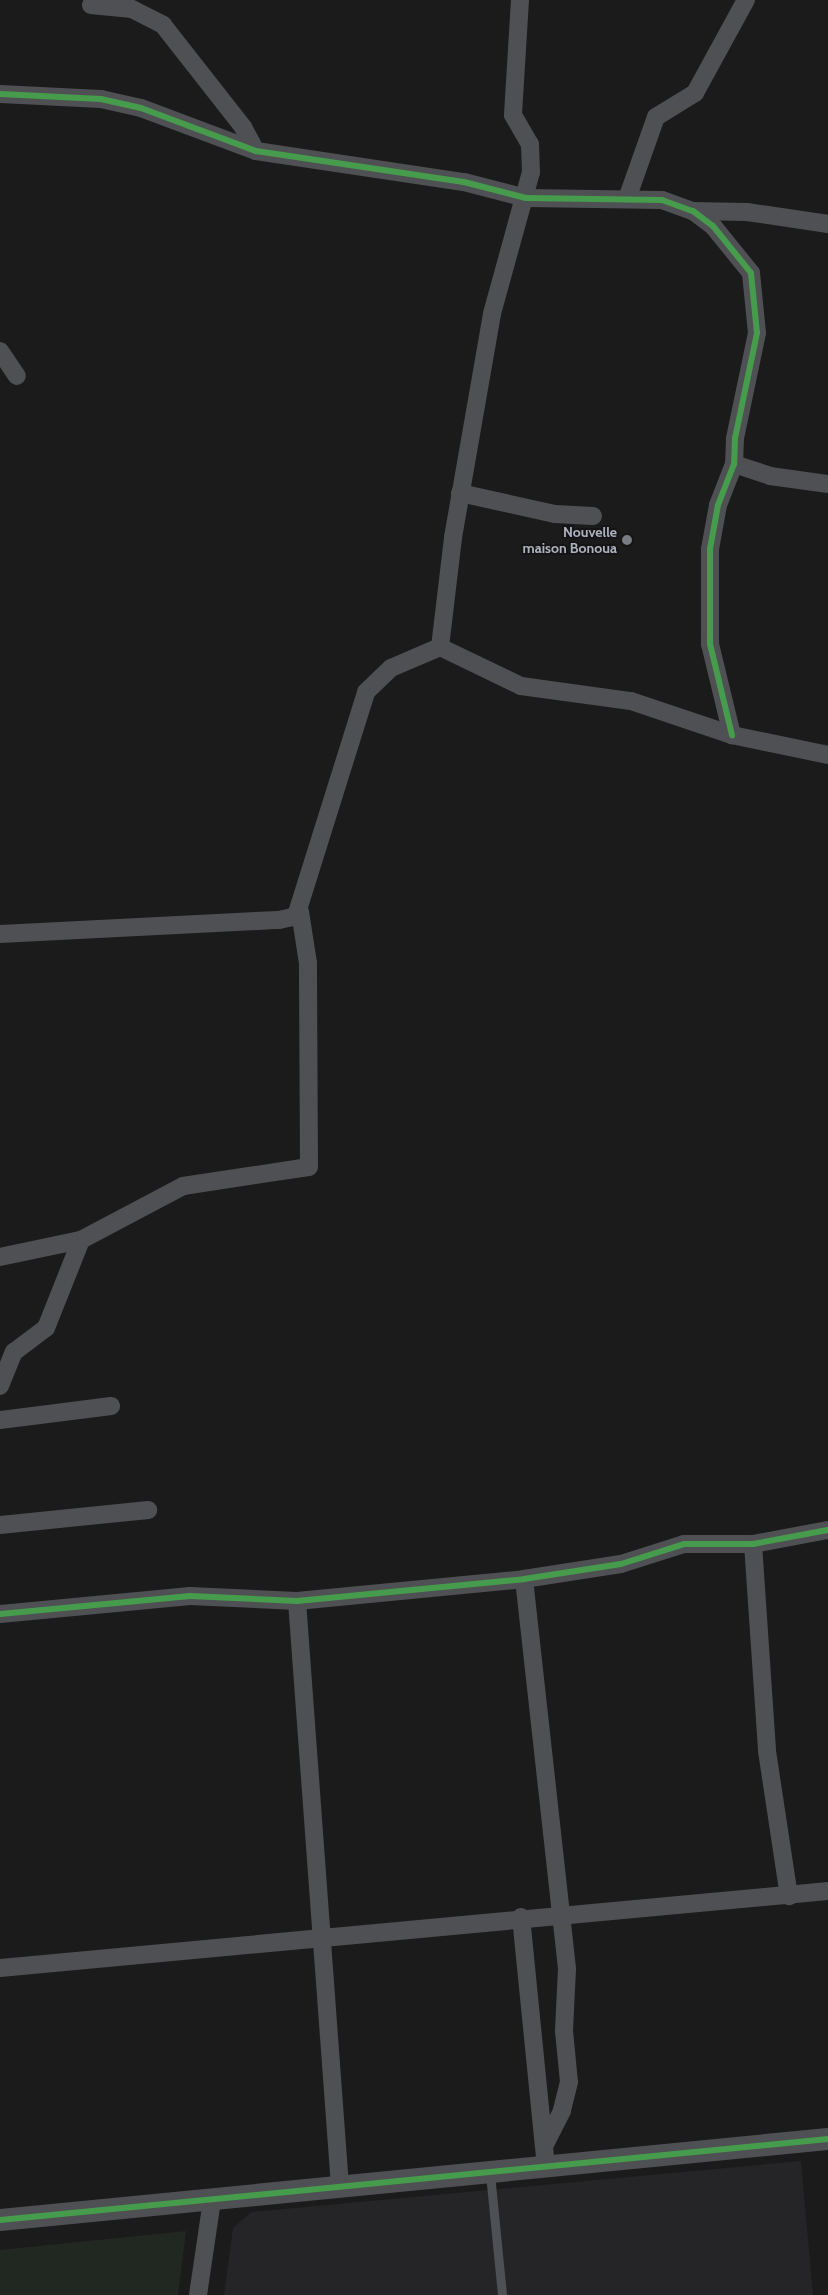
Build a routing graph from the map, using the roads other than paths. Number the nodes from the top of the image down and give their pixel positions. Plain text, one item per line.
1 (520, 0) edge
2 (746, 0) edge
3 (91, 5) dead end
4 (0, 94) edge
5 (256, 151) junction
6 (628, 196) junction
7 (526, 198) junction
8 (693, 211) junction
9 (828, 224) edge
10 (0, 351) edge
11 (16, 376) dead end
12 (734, 464) junction
13 (828, 484) edge
14 (460, 493) junction
15 (593, 516) dead end
16 (440, 647) junction
17 (732, 735) junction
18 (828, 755) edge
19 (300, 912) junction
20 (0, 934) edge
21 (81, 1240) junction
22 (0, 1257) edge
23 (7, 1352) edge
24 (0, 1386) edge
25 (111, 1406) dead end
26 (0, 1420) edge
27 (148, 1510) dead end
28 (0, 1525) edge
29 (828, 1530) edge
30 (754, 1544) junction
31 (524, 1580) junction
32 (297, 1601) junction
33 (0, 1614) edge
34 (828, 1892) edge
35 (789, 1896) junction
36 (563, 1916) junction
37 (521, 1917) junction
38 (320, 1936) junction
39 (0, 1968) edge
40 (564, 2031) junction
41 (536, 2050) junction
42 (828, 2139) edge
43 (545, 2157) junction
44 (490, 2174) junction
45 (340, 2187) junction
46 (212, 2200) junction
47 (0, 2220) edge
48 (198, 2295) edge
49 (502, 2295) edge

1 - 7 street
2 - 6 street
3 - 5 street
4 - 5 street
5 - 7 street
6 - 7 street
6 - 8 street
7 - 14 street
8 - 9 street
8 - 12 street
10 - 11 street
12 - 13 street
12 - 17 street
14 - 15 street
14 - 16 street
16 - 17 street
16 - 19 street
17 - 18 street
19 - 20 street
19 - 21 street
21 - 22 street
21 - 23 street
23 - 24 street
25 - 26 street
27 - 28 street
29 - 30 street
30 - 31 street
30 - 35 street
31 - 32 street
31 - 36 street
32 - 33 street
32 - 38 street
34 - 35 street
35 - 36 street
36 - 37 street
36 - 40 street
37 - 38 street
37 - 41 street
38 - 39 street
38 - 45 street
40 - 41 street
40 - 43 street
41 - 43 street
42 - 43 street
43 - 44 street
44 - 45 street
44 - 49 lane
45 - 46 street
46 - 47 street
46 - 48 street

